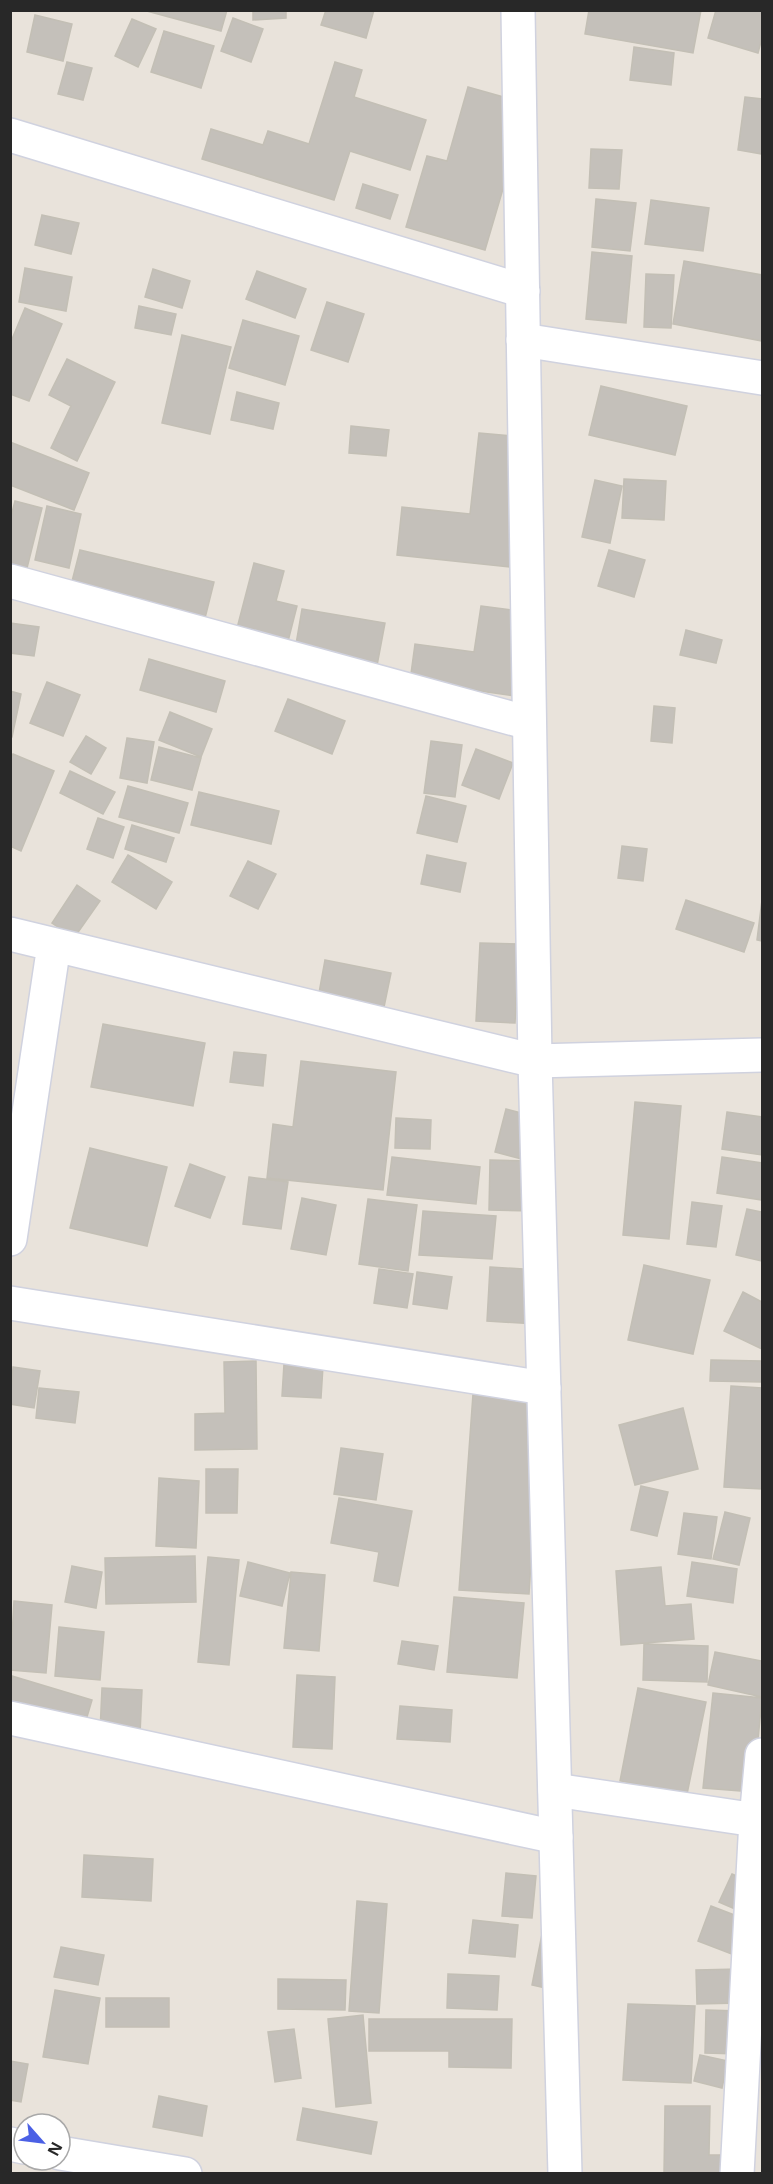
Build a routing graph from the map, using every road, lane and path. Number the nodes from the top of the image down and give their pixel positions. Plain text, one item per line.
1 (518, 10) edge
2 (10, 135) edge
3 (523, 291) junction
4 (523, 340) junction
5 (762, 378) edge
6 (10, 581) edge
7 (529, 723) junction
8 (10, 934) edge
9 (54, 945) junction
10 (762, 1055) edge
11 (534, 1061) junction
12 (10, 1239) edge
13 (10, 1303) edge
14 (544, 1388) junction
15 (10, 1718) edge
16 (762, 1755) edge
17 (555, 1790) junction
18 (759, 1821) edge
19 (556, 1837) junction
20 (72, 2155) edge
21 (185, 2174) edge
22 (565, 2174) edge
23 (737, 2174) edge

1 - 3 street
2 - 3 street
3 - 4 street
4 - 5 street
4 - 7 street
6 - 7 street
7 - 11 street
8 - 9 street
9 - 11 street
9 - 12 street
10 - 11 street
11 - 14 street
13 - 14 street
14 - 17 street
15 - 19 street
16 - 18 street
17 - 18 street
17 - 19 street
18 - 23 street
19 - 22 street
20 - 21 street

